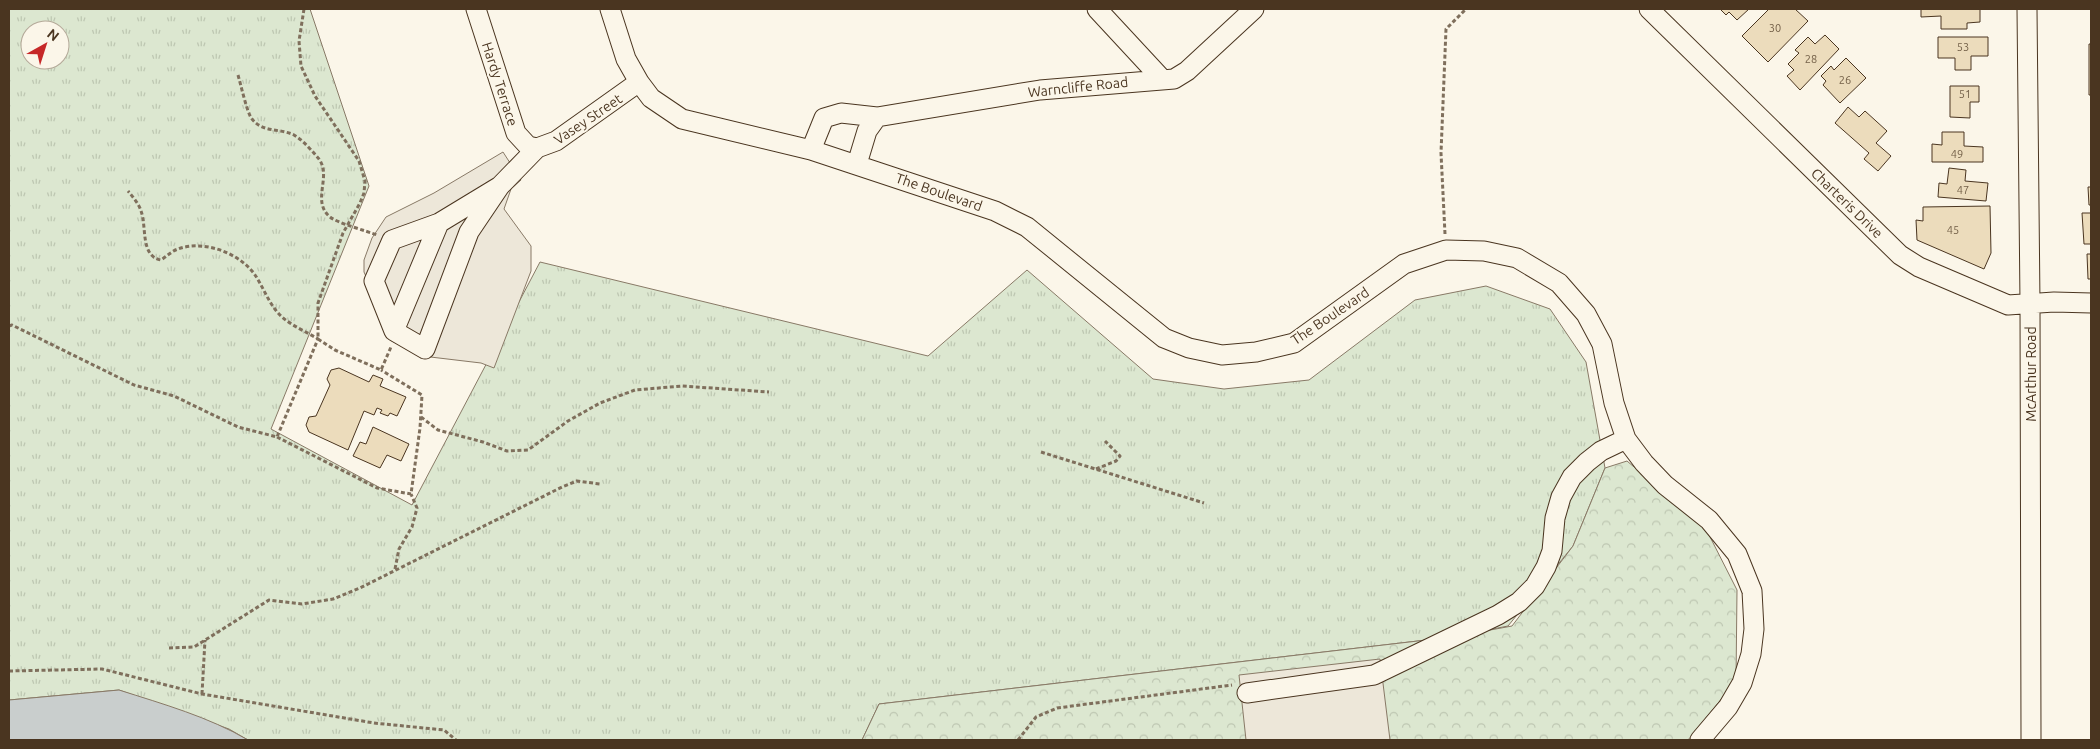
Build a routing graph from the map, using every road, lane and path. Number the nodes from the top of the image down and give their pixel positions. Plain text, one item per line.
1 (304, 9) edge
2 (476, 9) edge
3 (610, 9) edge
4 (1097, 9) edge
5 (1254, 9) edge
6 (1466, 9) edge
7 (1649, 9) edge
8 (2027, 9) edge
9 (238, 75) dead end
10 (1161, 78) junction
11 (639, 82) junction
12 (877, 116) junction
13 (537, 148) junction
14 (811, 150) junction
15 (857, 164) junction
16 (500, 186) junction
17 (128, 192) dead end
18 (439, 223) junction
19 (348, 224) junction
20 (392, 240) junction
21 (1446, 250) junction
22 (2030, 303) junction
23 (2091, 303) edge
24 (9, 326) edge
25 (394, 337) junction
26 (318, 340) junction
27 (381, 370) junction
28 (769, 392) dead end
29 (421, 417) junction
30 (277, 437) junction
31 (1626, 439) junction
32 (1105, 441) dead end
33 (1041, 452) dead end
34 (1096, 470) junction
35 (600, 484) dead end
36 (411, 494) junction
37 (1204, 503) dead end
38 (394, 570) junction
39 (205, 640) junction
40 (169, 648) dead end
41 (9, 672) edge
42 (1247, 693) joint
43 (202, 694) junction
44 (456, 740) edge
45 (1018, 740) edge
46 (1700, 740) edge
47 (2031, 740) edge

1 - 19 path
2 - 13 street, Hardy Terrace
3 - 11 street, The Boulevard
4 - 10 street
5 - 10 street, Warncliffe Road
6 - 21 path
7 - 22 street, Charteris Drive
8 - 22 street, McArthur Road
9 - 19 path
10 - 12 street, Warncliffe Road
11 - 13 street, Vasey Street
11 - 14 street, The Boulevard
12 - 14 street, Warncliffe Road
12 - 15 street
13 - 16 street, Vasey Street
14 - 15 street, The Boulevard
15 - 21 street, The Boulevard
16 - 18 street, Vasey Street
16 - 25 street
17 - 26 path
18 - 20 street, Vasey Street
18 - 25 street
19 - 20 path
19 - 26 path
20 - 25 street
21 - 31 street, The Boulevard
22 - 23 street, Charteris Drive
22 - 47 street, McArthur Road
24 - 30 path
25 - 27 path
26 - 27 path
26 - 30 path
27 - 29 path
28 - 29 path
29 - 36 path
30 - 36 path
31 - 42 street
31 - 46 street, The Boulevard
32 - 34 path
33 - 34 path
34 - 37 path
35 - 38 path
36 - 38 path
38 - 39 path
39 - 40 path
39 - 43 path
41 - 43 path
42 - 45 path
43 - 44 path

